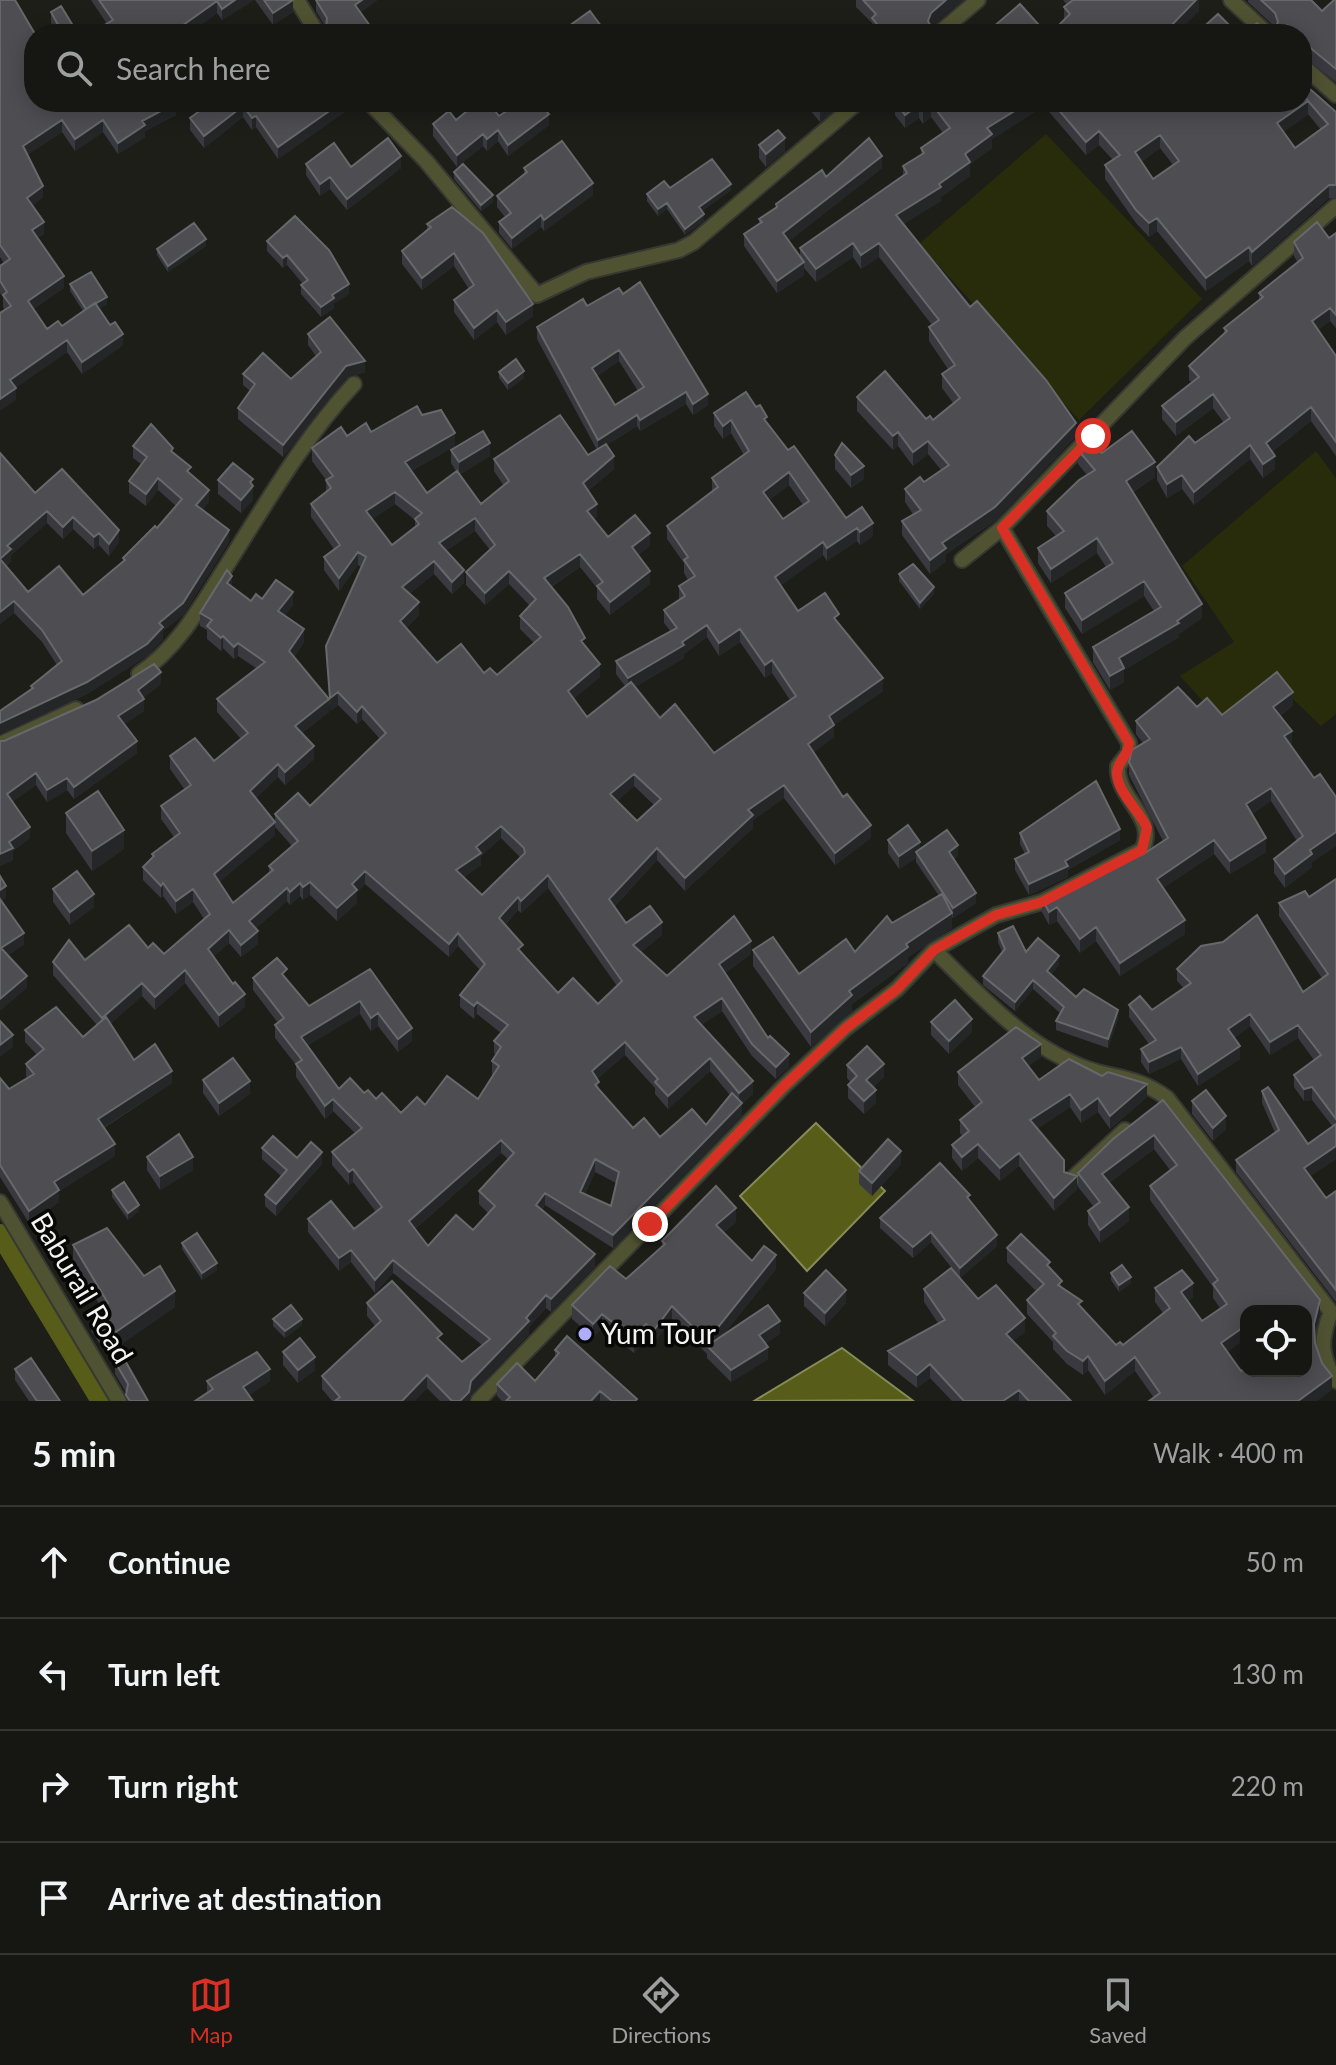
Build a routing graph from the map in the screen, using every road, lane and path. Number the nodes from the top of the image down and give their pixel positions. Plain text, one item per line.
1 (297, 0) edge
2 (978, 0) edge
3 (1231, 0) edge
4 (312, 24) edge
5 (950, 24) edge
6 (1257, 24) edge
7 (1312, 74) edge
8 (1336, 95) edge
9 (379, 112) edge
10 (846, 112) edge
11 (1336, 206) edge
12 (354, 384) dead end
13 (1002, 528) junction
14 (962, 560) dead end
15 (128, 682) edge
16 (92, 703) edge
17 (0, 744) edge
18 (934, 950) junction
19 (1155, 1107) junction
20 (1072, 1179) edge
21 (0, 1202) edge
22 (1336, 1381) edge
23 (119, 1401) edge
24 (478, 1401) edge

1 - 4 street
2 - 5 street
3 - 6 street
7 - 8 street
9 - 10 street
11 - 13 street
12 - 15 street
13 - 14 street
13 - 18 street
16 - 17 street
18 - 19 street
18 - 24 street
19 - 20 street
19 - 22 street
21 - 23 street, Baburail Road

